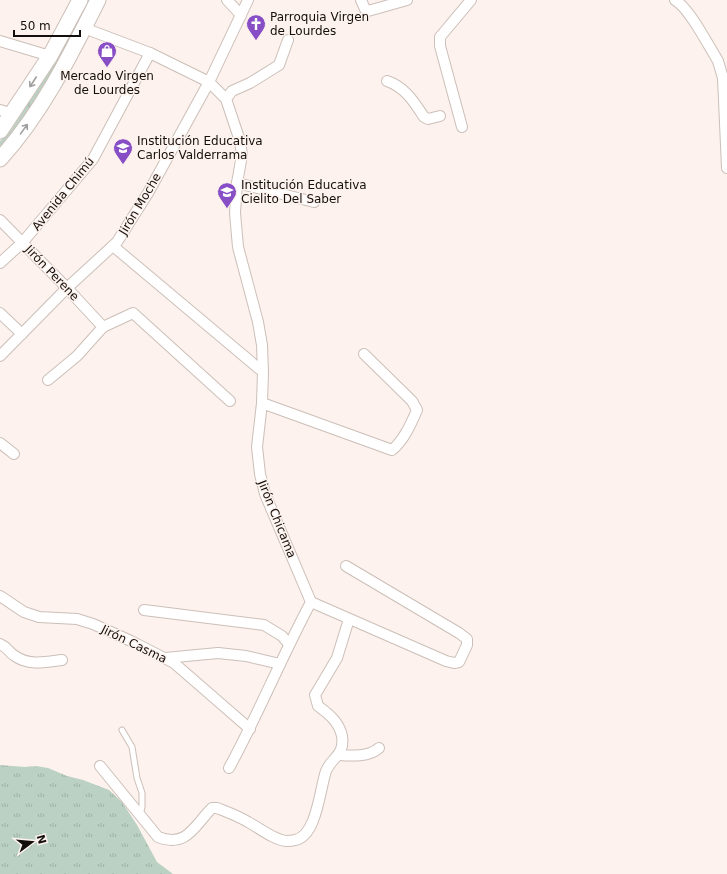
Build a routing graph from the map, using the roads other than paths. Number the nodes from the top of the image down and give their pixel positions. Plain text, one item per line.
1 (80, 0) edge
2 (98, 0) edge
3 (227, 0) edge
4 (248, 0) edge
5 (361, 0) edge
6 (407, 0) edge
7 (471, 0) edge
8 (678, 1) edge
9 (241, 15) junction
10 (84, 28) junction
11 (288, 40) dead end
12 (0, 41) edge
13 (150, 52) junction
14 (50, 56) junction
15 (387, 81) dead end
16 (209, 82) junction
17 (226, 99) junction
18 (6, 112) edge
19 (440, 116) dead end
20 (462, 127) dead end
21 (0, 131) edge
22 (0, 159) edge
23 (727, 168) edge
24 (237, 184) junction
25 (314, 202) dead end
26 (0, 220) edge
27 (22, 243) junction
28 (113, 246) junction
29 (0, 263) edge
30 (67, 288) junction
31 (0, 313) edge
32 (103, 327) junction
33 (22, 334) junction
34 (364, 354) dead end
35 (0, 356) edge
36 (264, 372) junction
37 (48, 380) dead end
38 (230, 401) dead end
39 (262, 403) junction
40 (0, 442) edge
41 (14, 454) dead end
42 (346, 566) dead end
43 (0, 596) edge
44 (311, 602) junction
45 (144, 610) dead end
46 (350, 619) junction
47 (0, 644) edge
48 (289, 644) junction
49 (164, 658) junction
50 (62, 660) dead end
51 (280, 664) junction
52 (250, 729) junction
53 (122, 730) dead end
54 (379, 748) dead end
55 (339, 755) junction
56 (100, 766) dead end
57 (229, 768) dead end
58 (140, 815) junction

1 - 14 main road
2 - 10 main road
3 - 9 street
4 - 9 street, Jirón Moche
5 - 6 street
7 - 20 street
8 - 23 street
9 - 16 street, Jirón Moche
10 - 13 street
22 -> 10 main road
11 - 17 street
12 - 14 street
13 - 16 street
13 - 27 street, Avenida Chimú
14 -> 18 main road
15 - 19 street
16 - 17 street
16 - 28 street, Jirón Moche
17 - 24 street, Jirón Chicama
18 - 21 main road
24 - 25 street
24 - 36 street, Jirón Chicama
26 - 27 street, Jirón Perene
27 - 29 street, Avenida Chimú
27 - 30 street, Jirón Perene
28 - 30 street, Jirón Moche
28 - 36 street
30 - 32 street, Jirón Perene
30 - 33 street, Jirón Moche
31 - 33 street
32 - 37 street
32 - 38 street
33 - 35 street, Jirón Moche
34 - 39 street
36 - 39 street, Jirón Chicama
39 - 44 street, Jirón Chicama
40 - 41 street
42 - 46 street
43 - 49 street, Jirón Casma
44 - 46 street
44 - 48 street
45 - 48 street
46 - 55 street
47 - 50 street
48 - 51 street
49 - 51 street
49 - 52 street, Jirón Casma
51 - 52 street
52 - 57 street
53 - 58 lane
54 - 55 street
55 - 58 street
56 - 58 street

